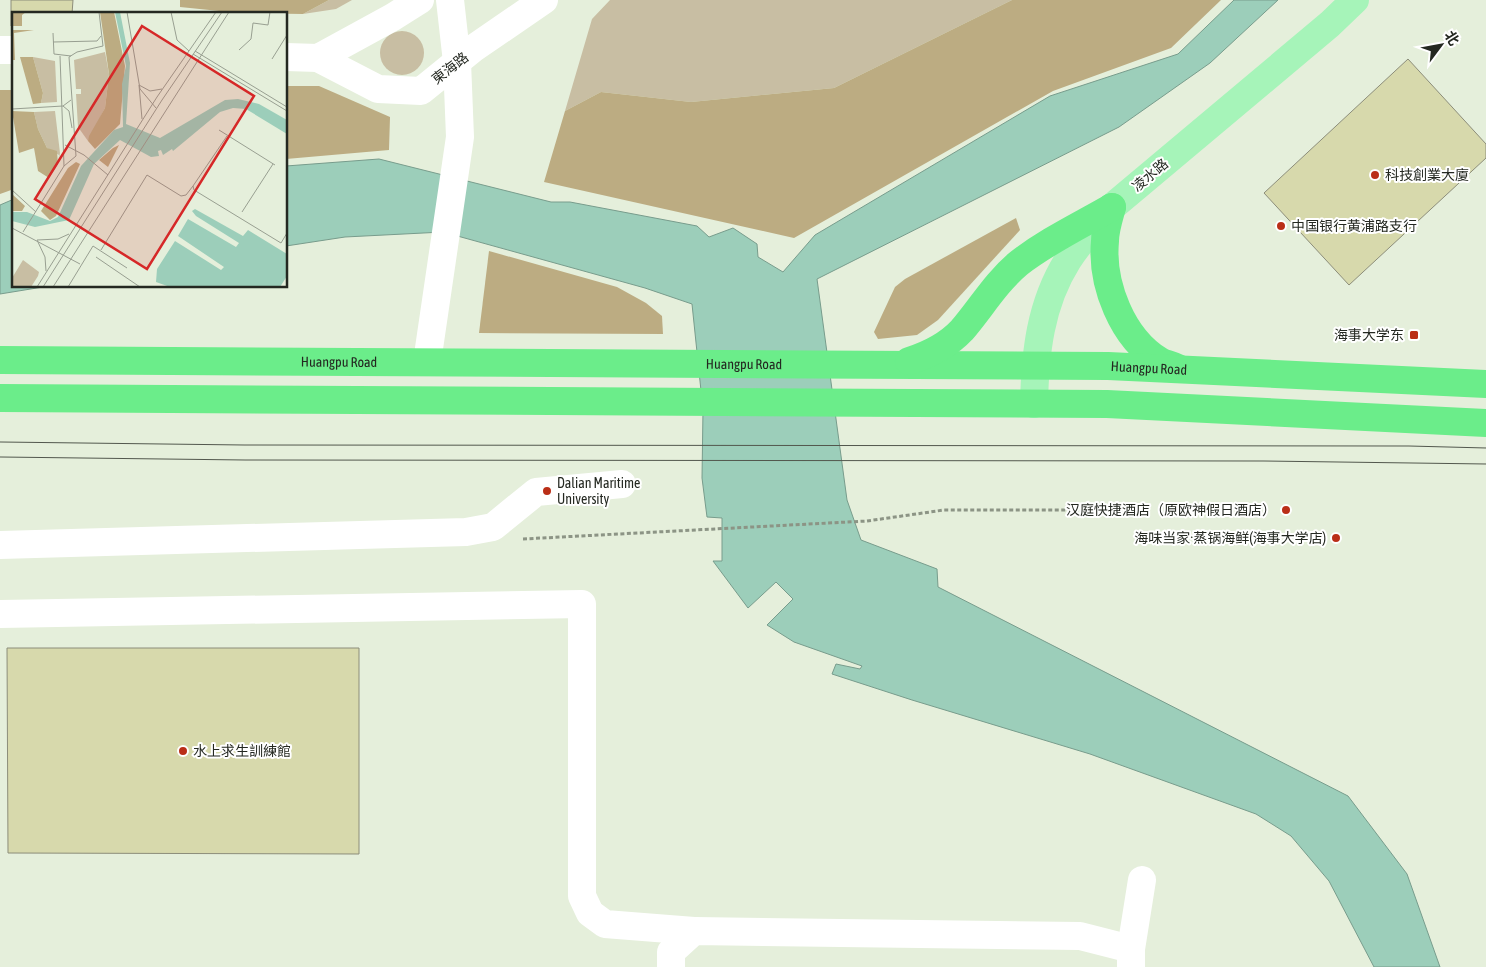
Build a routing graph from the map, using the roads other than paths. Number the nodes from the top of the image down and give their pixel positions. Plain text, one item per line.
1 (420, 0) edge
2 (450, 0) edge
3 (544, 0) edge
4 (1355, 0) edge
5 (288, 57) edge
6 (318, 58) junction
7 (457, 62) junction
8 (1112, 207) junction
9 (0, 360) edge
10 (427, 362) junction
11 (887, 365) junction
12 (1034, 365) junction
13 (1184, 370) junction
14 (1486, 384) edge
15 (0, 398) edge
16 (1034, 404) junction
17 (1486, 422) edge
18 (622, 484) dead end
19 (0, 545) edge
20 (0, 614) edge
21 (1142, 880) dead end
22 (694, 932) junction
23 (1131, 958) edge
24 (671, 967) edge

1 - 6 street
2 - 7 street
3 - 7 street, 東海路
4 - 8 main road, 凌水路
5 - 6 street
6 - 7 street, 東海路
7 - 10 street
8 - 11 highway
8 - 12 main road, 凌水路
8 - 13 highway
9 - 10 highway, Huangpu Road
10 - 11 highway, Huangpu Road
11 - 12 highway, Huangpu Road
12 - 13 highway, Huangpu Road
12 - 16 main road, 凌水路
13 - 14 highway, Huangpu Road
15 - 16 highway
16 - 17 highway
18 - 19 street
20 - 22 street
21 - 23 street
22 - 23 street
22 - 24 street

